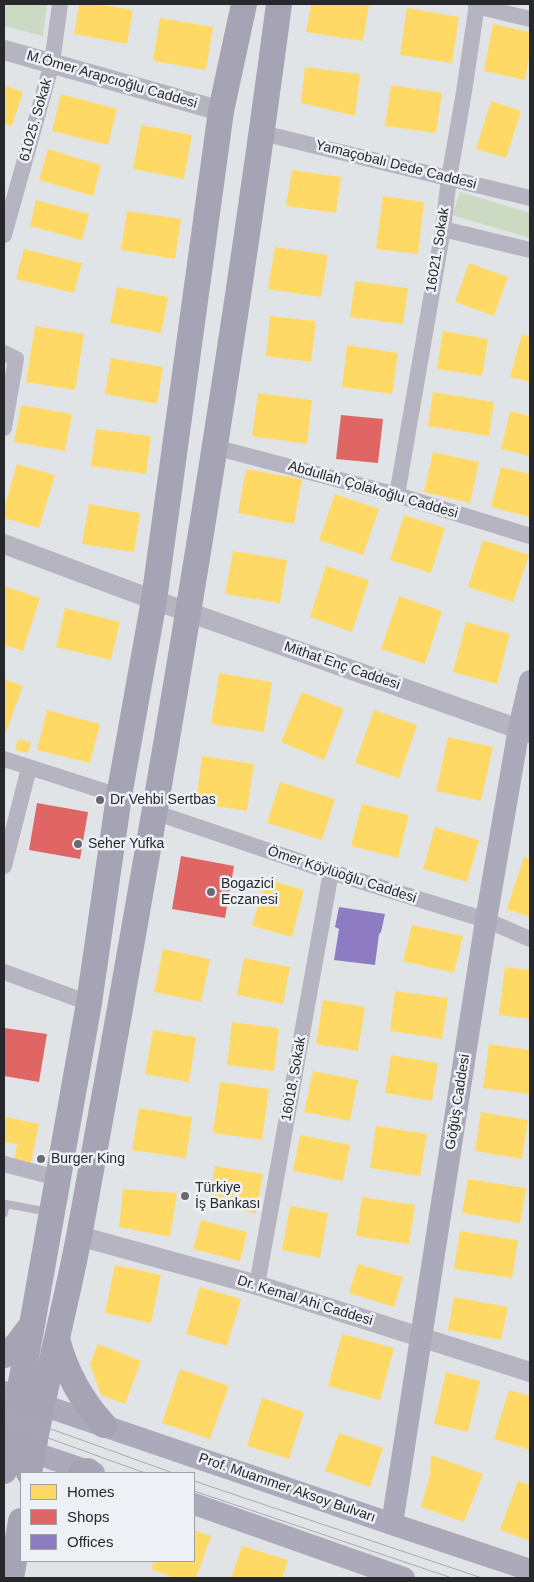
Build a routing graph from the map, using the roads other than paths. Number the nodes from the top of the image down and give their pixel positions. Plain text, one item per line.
1 (60, 4) edge
2 (244, 4) edge
3 (279, 4) edge
4 (477, 5) edge
5 (530, 19) edge
6 (4, 50) edge
7 (52, 63) junction
8 (221, 110) junction
9 (262, 133) junction
10 (449, 178) junction
11 (530, 198) edge
12 (443, 229) junction
13 (4, 235) edge
14 (530, 250) edge
15 (4, 354) edge
16 (4, 428) edge
17 (214, 448) junction
18 (397, 495) junction
19 (530, 536) edge
20 (4, 544) edge
21 (154, 600) junction
22 (189, 612) junction
23 (530, 681) edge
24 (525, 731) edge
25 (4, 759) edge
26 (29, 768) junction
27 (119, 796) junction
28 (154, 812) junction
29 (4, 866) edge
30 (331, 872) junction
31 (486, 920) junction
32 (530, 939) edge
33 (4, 972) edge
34 (89, 1003) junction
35 (4, 1164) edge
36 (57, 1178) junction
37 (4, 1213) edge
38 (51, 1213) junction
39 (79, 1236) junction
40 (257, 1285) junction
41 (32, 1325) junction
42 (421, 1338) junction
43 (57, 1339) junction
44 (4, 1355) edge
45 (530, 1372) edge
46 (11, 1394) edge
47 (44, 1404) junction
48 (104, 1425) junction
49 (19, 1453) edge
50 (4, 1471) edge
51 (85, 1472) edge
52 (195, 1504) edge
53 (392, 1524) junction
54 (20, 1528) edge
55 (530, 1570) edge
56 (11, 1578) edge
57 (404, 1578) edge

1 - 7 street, 61025. Sokak
2 - 8 main road
3 - 9 main road
4 - 5 street
4 - 10 street, 16021. Sokak
6 - 7 street, M.Ömer Arapcıoğlu Caddesi
7 - 8 street, M.Ömer Arapcıoğlu Caddesi
7 - 13 street, 61025. Sokak
8 - 21 main road
9 - 10 street, Yamaçobalı Dede Caddesi
9 - 17 main road
10 - 11 street, Yamaçobalı Dede Caddesi
10 - 12 street, 16021. Sokak
12 - 14 street
12 - 18 street, 16021. Sokak
15 - 16 street
17 - 18 street, Abdullah Çolakoğlu Caddesi
17 - 22 main road
18 - 19 street, Abdullah Çolakoğlu Caddesi
20 - 21 street, Mithat Enç Caddesi
21 - 22 street, Mithat Enç Caddesi
21 - 27 main road
22 - 24 street, Mithat Enç Caddesi
22 - 28 main road
23 - 24 main road, Göğüş Caddesi
24 - 31 main road, Göğüş Caddesi
25 - 26 street
26 - 27 street
26 - 29 street
27 - 34 main road
28 - 30 street, Ömer Köylüoğlu Caddesi
28 - 39 main road
30 - 31 street, Ömer Köylüoğlu Caddesi
30 - 40 street, 16018. Sokak
31 - 32 street, Ömer Köylüoğlu Caddesi
31 - 42 main road, Göğüş Caddesi
33 - 34 street
34 - 36 main road
35 - 36 street
36 - 38 main road
37 - 38 lane
38 - 41 main road
39 - 40 street, Dr. Kemal Ahi Caddesi
39 - 43 main road
40 - 42 street, Dr. Kemal Ahi Caddesi
41 - 44 main road
41 - 46 main road
42 - 45 street, Dr. Kemal Ahi Caddesi
42 - 53 main road, Göğüş Caddesi
43 - 47 main road
43 - 48 main road
46 - 47 main road, Prof. Muammer Aksoy Bulvarı
46 - 49 main road
47 - 48 main road, Prof. Muammer Aksoy Bulvarı
47 - 49 main road
48 - 53 main road, Prof. Muammer Aksoy Bulvarı
49 - 50 main road
49 - 51 main road
52 - 57 main road
53 - 55 main road, Prof. Muammer Aksoy Bulvarı
54 - 56 main road

